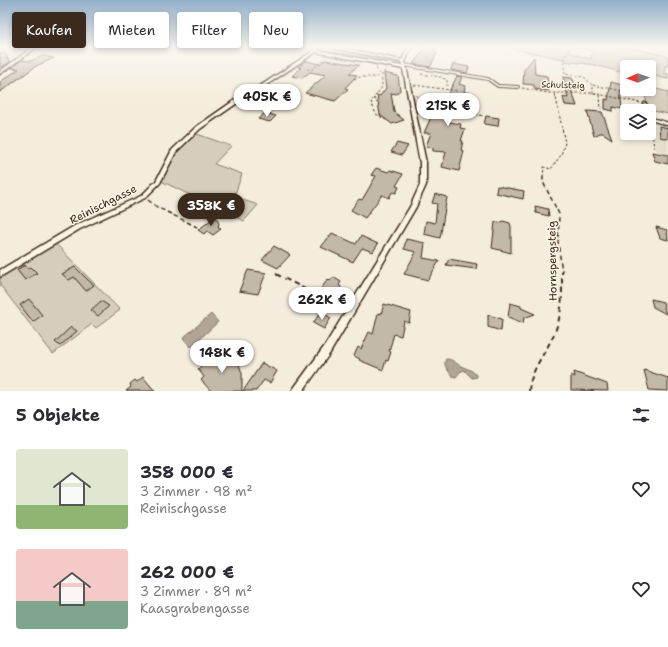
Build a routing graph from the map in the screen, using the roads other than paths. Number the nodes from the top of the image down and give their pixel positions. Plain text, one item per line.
1 (11, 65) edge
2 (293, 65) edge
3 (387, 65) edge
4 (401, 65) edge
5 (404, 65) edge
6 (405, 65) edge
7 (0, 73) edge
8 (518, 87) road end
9 (656, 120) edge
10 (668, 124) edge
11 (0, 274) edge
12 (297, 391) edge

1 - 7 street
2 - 11 street, Reinischgasse
3 - 4 street
5 - 12 street
6 - 8 lane
9 - 10 lane

